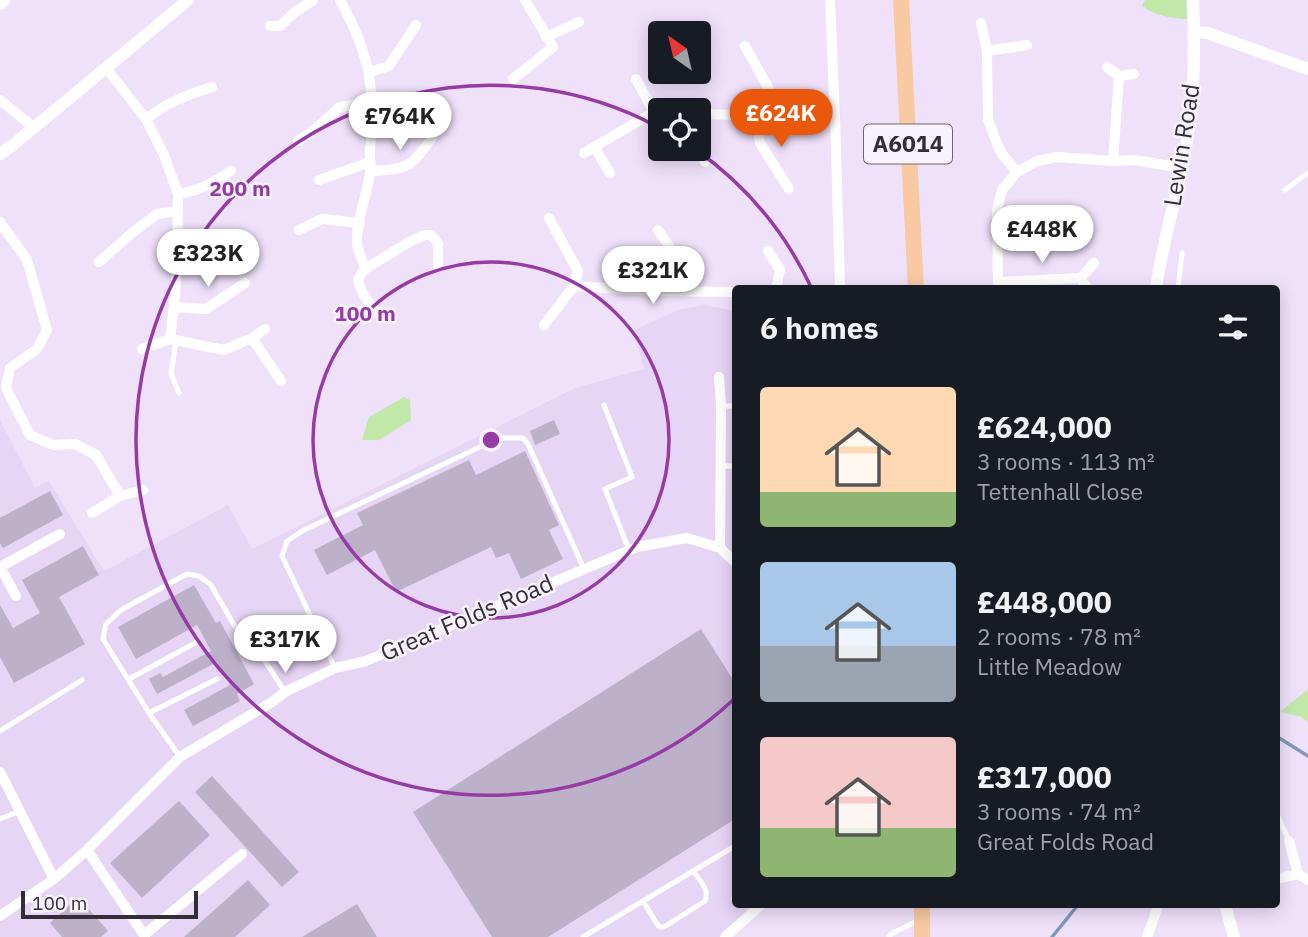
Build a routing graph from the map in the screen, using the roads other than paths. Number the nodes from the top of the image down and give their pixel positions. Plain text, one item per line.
1 (188, 0) edge
2 (313, 0) edge
3 (340, 0) edge
4 (525, 0) edge
5 (830, 0) edge
6 (901, 0) edge
7 (1193, 0) edge
8 (579, 22) dead end
9 (981, 23) dead end
10 (416, 25) dead end
11 (270, 26) dead end
12 (1194, 32) junction
13 (546, 37) junction
14 (1027, 45) dead end
15 (746, 46) dead end
16 (987, 51) junction
17 (1107, 67) dead end
18 (106, 68) junction
19 (1308, 69) edge
20 (370, 72) junction
21 (1134, 74) dead end
22 (1119, 76) junction
23 (513, 79) dead end
24 (636, 79) dead end
25 (212, 87) dead end
26 (648, 98) edge
27 (0, 100) edge
28 (373, 102) junction
29 (834, 113) junction
30 (711, 114) edge
31 (755, 115) junction
32 (774, 116) junction
33 (648, 117) edge
34 (146, 119) junction
35 (33, 127) junction
36 (433, 136) dead end
37 (298, 141) dead end
38 (594, 147) junction
39 (0, 153) edge
40 (584, 153) dead end
41 (1113, 161) junction
42 (370, 167) junction
43 (1182, 168) junction
44 (231, 171) dead end
45 (1017, 172) junction
46 (610, 173) dead end
47 (1308, 173) edge
48 (319, 180) dead end
49 (789, 189) dead end
50 (1285, 190) dead end
51 (178, 194) junction
52 (178, 211) junction
53 (549, 218) dead end
54 (0, 222) edge
55 (359, 223) junction
56 (299, 230) dead end
57 (658, 230) dead end
58 (768, 251) dead end
59 (1182, 253) dead end
60 (99, 262) dead end
61 (1094, 263) dead end
62 (438, 266) dead end
63 (365, 269) junction
64 (1081, 278) junction
65 (244, 283) dead end
66 (777, 285) edge
67 (840, 285) edge
68 (916, 285) edge
69 (998, 285) edge
70 (1008, 285) edge
71 (1085, 285) edge
72 (1157, 285) edge
73 (1178, 285) edge
74 (574, 286) junction
75 (682, 291) junction
76 (732, 292) edge
77 (174, 307) junction
78 (381, 316) dead end
79 (544, 325) dead end
80 (265, 329) dead end
81 (252, 338) junction
82 (173, 339) junction
83 (142, 349) dead end
84 (719, 377) dead end
85 (281, 381) dead end
86 (178, 393) dead end
87 (604, 405) dead end
88 (721, 406) junction
89 (732, 406) edge
90 (721, 466) junction
91 (732, 466) edge
92 (143, 490) dead end
93 (120, 496) junction
94 (92, 513) dead end
95 (60, 534) dead end
96 (633, 548) junction
97 (720, 548) junction
98 (732, 559) edge
99 (0, 567) edge
100 (584, 569) junction
101 (16, 596) dead end
102 (197, 642) dead end
103 (335, 668) junction
104 (129, 679) junction
105 (217, 679) dead end
106 (82, 680) dead end
107 (285, 692) junction
108 (149, 713) junction
109 (0, 730) edge
110 (180, 757) junction
111 (0, 772) edge
112 (20, 811) junction
113 (0, 819) edge
114 (1280, 822) edge
115 (1289, 841) joint
116 (732, 847) edge
117 (87, 850) junction
118 (242, 854) dead end
119 (693, 870) junction
120 (1298, 874) junction
121 (1280, 877) edge
122 (54, 879) junction
123 (1308, 880) edge
124 (643, 901) junction
125 (758, 908) edge
126 (1158, 908) edge
127 (1226, 908) edge
128 (922, 912) edge
129 (0, 916) edge
130 (145, 936) edge
131 (583, 937) edge
132 (725, 937) edge
133 (889, 937) edge
134 (922, 937) edge
135 (1147, 937) edge
136 (1234, 937) edge

1 - 18 street
2 - 11 street
3 - 20 street
4 - 13 street
5 - 29 street
6 - 68 main road, A6014
7 - 12 street, Lewin Road
8 - 13 street
9 - 16 street
10 - 20 street
12 - 19 street
12 - 43 street, Lewin Road
13 - 23 street
14 - 16 street
15 - 32 street
16 - 45 street
17 - 22 street
18 - 34 street
18 - 35 street
20 - 28 street
21 - 22 street
22 - 41 street
24 - 26 street
25 - 34 street
27 - 35 street
28 - 37 street
28 - 42 street
29 - 32 street
29 - 67 street
30 - 31 street
31 - 32 street
31 - 49 street
33 - 38 street
34 - 51 street
35 - 39 street
36 - 42 street
38 - 40 street
38 - 46 street
41 - 43 street
41 - 45 street
42 - 48 street
42 - 55 street
43 - 72 street, Lewin Road
44 - 51 street
45 - 69 street
47 - 50 lane
51 - 52 street
52 - 60 street
52 - 77 street
53 - 74 street
54 - 93 street
55 - 56 street
55 - 63 street
57 - 75 street
58 - 66 street
59 - 73 lane
61 - 64 street
62 - 63 street
63 - 78 street
64 - 70 street
64 - 71 street
65 - 77 street
74 - 75 street
74 - 79 street
75 - 76 street
77 - 82 street
80 - 81 street
81 - 82 street
81 - 85 street
82 - 83 street
82 - 86 lane
84 - 88 street
87 - 96 lane
88 - 89 lane
88 - 90 street
90 - 91 lane
90 - 97 street
92 - 93 street
93 - 94 street
95 - 99 street
96 - 97 street, Great Folds Road
96 - 100 street, Great Folds Road
97 - 98 street
99 - 101 street
100 - 103 street, Great Folds Road
100 - 103 lane
102 - 104 lane
103 - 107 street, Great Folds Road
104 - 107 lane
104 - 108 lane
105 - 108 lane
106 - 109 lane
107 - 110 street, Great Folds Road
108 - 110 lane
110 - 117 street, Great Folds Road
111 - 112 street
112 - 113 lane
112 - 122 street
114 - 115 lane
115 - 120 street
116 - 119 lane
117 - 122 street, Great Folds Road
117 - 130 street
118 - 130 street
119 - 124 lane
119 - 124 lane
120 - 121 street
120 - 123 street
122 - 129 street, Great Folds Road
124 - 131 lane
125 - 132 street
126 - 135 street
127 - 136 street
128 - 133 lane
128 - 134 main road

